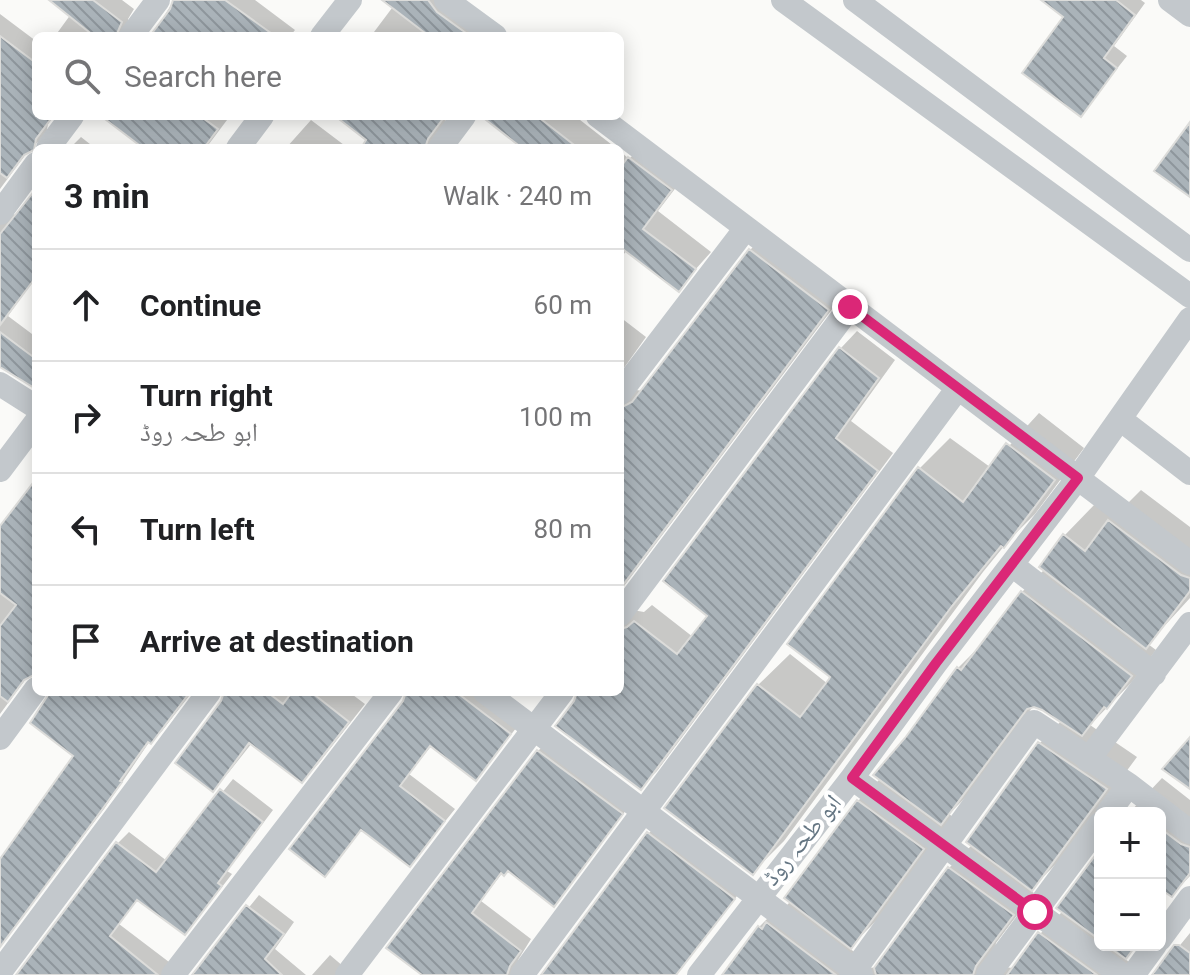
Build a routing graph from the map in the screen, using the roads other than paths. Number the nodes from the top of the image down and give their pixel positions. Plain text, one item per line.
1 (158, 0) edge
2 (350, 0) edge
3 (446, 0) edge
4 (783, 0) edge
5 (855, 0) edge
6 (1170, 0) edge
7 (1190, 15) edge
8 (134, 32) edge
9 (325, 32) edge
10 (490, 32) edge
11 (69, 120) edge
12 (259, 120) edge
13 (461, 120) edge
14 (601, 120) edge
15 (51, 144) edge
16 (241, 144) edge
17 (443, 144) edge
18 (622, 144) edge
19 (624, 146) edge
20 (32, 169) edge
21 (0, 213) edge
22 (746, 228) junction
23 (1190, 250) edge
24 (1190, 296) edge
25 (850, 307) junction
26 (1190, 319) edge
27 (0, 384) edge
28 (624, 388) edge
29 (958, 388) junction
30 (32, 404) edge
31 (1120, 419) junction
32 (32, 427) edge
33 (0, 470) edge
34 (1190, 473) edge
35 (1078, 478) junction
36 (1190, 563) edge
37 (1012, 565) junction
38 (624, 609) edge
39 (1190, 624) edge
40 (1154, 674) junction
41 (32, 694) edge
42 (206, 696) edge
43 (388, 696) edge
44 (491, 696) edge
45 (559, 696) edge
46 (535, 728) junction
47 (0, 738) edge
48 (1088, 760) junction
49 (852, 778) junction
50 (1129, 785) junction
51 (1112, 807) edge
52 (645, 811) junction
53 (1094, 832) edge
54 (1190, 832) edge
55 (942, 845) junction
56 (756, 898) junction
57 (1190, 898) edge
58 (1035, 912) junction
59 (1166, 931) edge
60 (1151, 951) edge
61 (0, 972) edge
62 (855, 973) edge
63 (173, 975) edge
64 (347, 975) edge
65 (522, 975) edge
66 (699, 975) edge
67 (988, 975) edge
68 (1122, 975) edge
69 (1133, 975) edge

1 - 8 street
2 - 9 street
3 - 10 street
4 - 24 street
5 - 23 street
6 - 7 street
11 - 15 street
12 - 16 street
13 - 17 street
14 - 18 street
19 - 22 street
20 - 21 street
22 - 25 street
22 - 28 street
25 - 29 street
25 - 38 street
26 - 31 street, ابو طحہ روڈ
27 - 30 street
29 - 35 street
29 - 52 street
31 - 34 street
31 - 35 street, ابو طحہ روڈ
32 - 33 street
35 - 36 street
35 - 37 street, ابو طحہ روڈ
37 - 40 street
37 - 49 street, ابو طحہ روڈ
39 - 40 street
40 - 48 street
41 - 47 street
42 - 61 street
43 - 63 street
44 - 46 street
45 - 46 street
46 - 52 street
46 - 64 street
48 - 50 street
48 - 55 street
49 - 55 street
49 - 56 street, ابو طحہ روڈ
50 - 51 street
50 - 54 street
52 - 56 street
52 - 65 street
53 - 58 street
55 - 58 street
55 - 62 street
56 - 62 street
56 - 66 street, ابو طحہ روڈ
57 - 59 street
58 - 67 street
58 - 68 street
60 - 69 street

